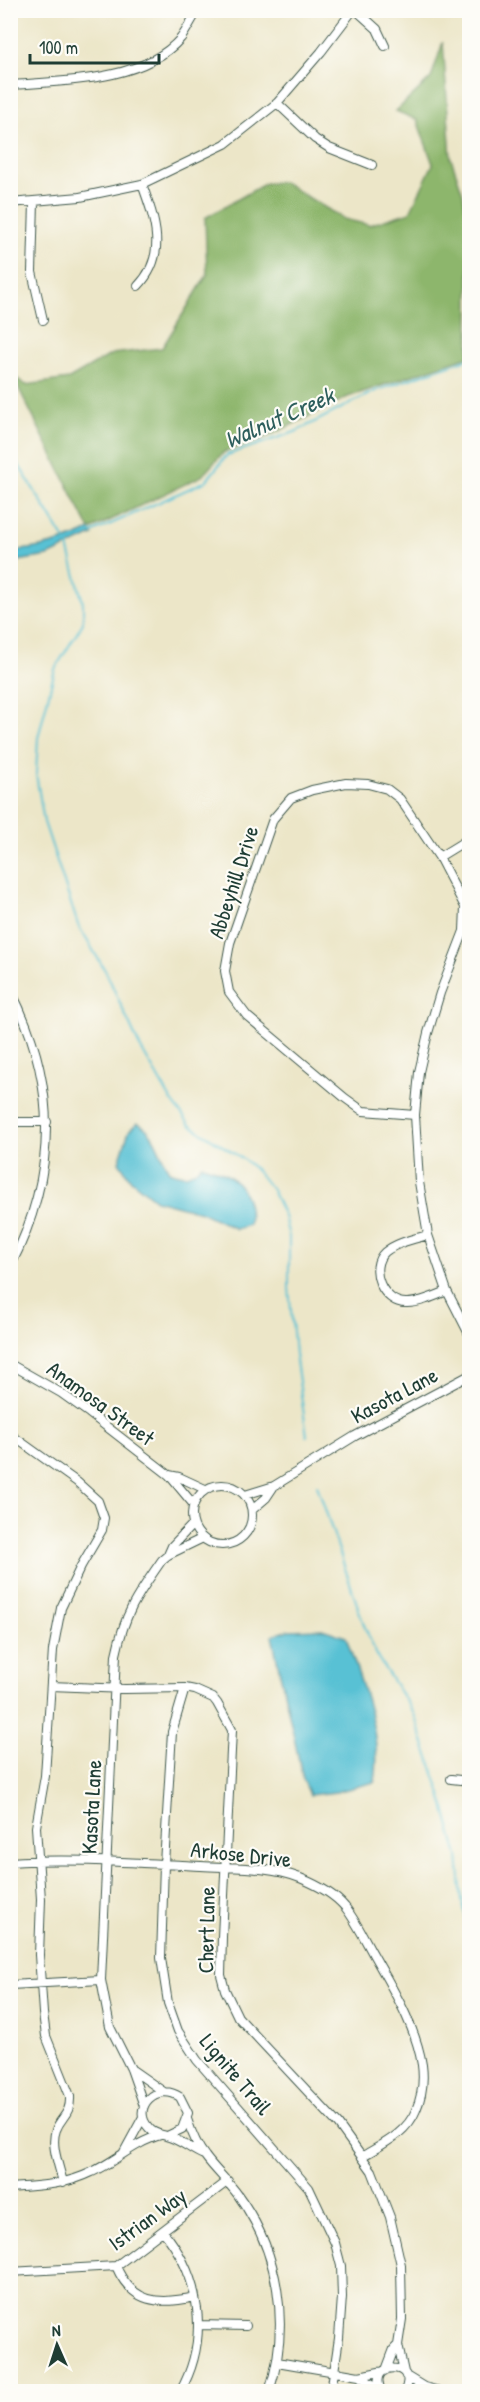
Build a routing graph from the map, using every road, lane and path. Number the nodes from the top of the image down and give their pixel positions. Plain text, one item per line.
1 (198, 10) edge
2 (355, 10) edge
3 (385, 46) dead end
4 (10, 86) edge
5 (278, 103) junction
6 (372, 165) dead end
7 (142, 184) junction
8 (34, 202) junction
9 (10, 203) edge
10 (138, 286) dead end
11 (43, 320) dead end
12 (470, 838) edge
13 (439, 857) junction
14 (10, 989) edge
15 (13, 1000) edge
16 (415, 1115) junction
17 (10, 1122) edge
18 (47, 1122) junction
19 (428, 1235) junction
20 (10, 1267) edge
21 (447, 1291) junction
22 (470, 1336) edge
23 (10, 1364) edge
24 (470, 1375) edge
25 (10, 1434) edge
26 (169, 1475) junction
27 (274, 1486) junction
28 (205, 1489) junction
29 (245, 1495) junction
30 (194, 1504) junction
31 (252, 1510) junction
32 (192, 1525) junction
33 (201, 1539) junction
34 (168, 1555) junction
35 (51, 1686) junction
36 (185, 1688) junction
37 (113, 1689) junction
38 (470, 1770) edge
39 (451, 1779) dead end
40 (469, 1780) edge
41 (38, 1861) junction
42 (10, 1862) edge
43 (107, 1862) junction
44 (164, 1864) junction
45 (226, 1868) junction
46 (101, 1980) junction
47 (41, 1983) junction
48 (10, 1985) edge
49 (131, 2069) junction
50 (164, 2092) junction
51 (144, 2106) junction
52 (143, 2116) junction
53 (187, 2119) junction
54 (164, 2135) junction
55 (124, 2152) junction
56 (204, 2155) junction
57 (363, 2156) junction
58 (228, 2181) junction
59 (63, 2183) junction
60 (10, 2188) edge
61 (163, 2231) junction
62 (116, 2266) junction
63 (10, 2272) edge
64 (195, 2297) junction
65 (198, 2325) junction
66 (246, 2326) dead end
67 (398, 2345) junction
68 (277, 2362) junction
69 (385, 2370) junction
70 (335, 2371) junction
71 (405, 2374) junction
72 (359, 2376) junction
73 (424, 2387) junction
74 (180, 2391) edge
75 (269, 2391) edge
76 (331, 2391) edge
77 (381, 2391) edge
78 (404, 2391) edge
79 (409, 2391) edge
80 (440, 2391) edge

1 - 4 street
2 - 3 street
2 - 5 street
5 - 6 street
5 - 7 street
7 - 8 street
7 - 10 street
8 - 9 street
8 - 11 street
12 - 13 street
13 - 16 street, Abbeyhill Drive
13 - 16 street, Abbeyhill Drive
14 - 15 street
15 - 18 street
16 - 19 street, Abbeyhill Drive
17 - 18 street
18 - 20 street
19 - 21 street, Abbeyhill Drive
19 - 21 street
21 - 22 street, Abbeyhill Drive
23 - 26 street, Anamosa Street
24 - 27 street, Kasota Lane
25 - 35 street
26 - 28 street, Anamosa Street
26 - 30 street, Anamosa Street
27 - 29 street, Kasota Lane
27 - 31 street, Kasota Lane
28 - 29 street
28 - 30 street
29 - 31 street
30 - 32 street
31 - 33 street, Kasota Lane
32 - 33 street
32 - 34 street, Kasota Lane
33 - 34 street, Kasota Lane
34 - 37 street, Kasota Lane
35 - 37 street, Chert Lane
35 - 41 street
36 - 37 street, Chert Lane
36 - 44 street, Lignite Trail
36 - 45 street, Chert Lane
37 - 43 street, Kasota Lane
38 - 40 street
39 - 40 street
41 - 42 street, Arkose Drive
41 - 43 street, Arkose Drive
41 - 47 street
43 - 44 street, Arkose Drive
43 - 46 street, Kasota Lane
44 - 45 street, Arkose Drive
44 - 70 street, Lignite Trail
45 - 57 street, Chert Lane
45 - 57 street, Arkose Drive
46 - 47 street
46 - 49 street, Kasota Lane
47 - 48 street
47 - 59 street
49 - 50 street, Kasota Lane
49 - 51 street, Kasota Lane
50 - 51 street
50 - 53 street, Kasota Lane
51 - 52 street, Kasota Lane
52 - 54 street, Kasota Lane
52 - 55 street
53 - 54 street
53 - 56 street, Kasota Lane
54 - 55 street
54 - 56 street, Kasota Lane
55 - 59 street
56 - 58 street, Kasota Lane
57 - 67 street, Chert Lane
58 - 61 street, Istrian Way
58 - 68 street, Kasota Lane
59 - 60 street
61 - 62 street, Istrian Way
61 - 64 street
62 - 63 street, Istrian Way
62 - 64 street
64 - 65 street
65 - 66 street
65 - 74 street
67 - 69 street, Chert Lane
67 - 71 street, Chert Lane
68 - 70 street
68 - 75 street, Kasota Lane
69 - 71 street
69 - 72 street
69 - 77 street, Chert Lane
70 - 72 street
70 - 76 street, Lignite Trail
71 - 73 street
71 - 78 street
72 - 77 street
73 - 79 street
73 - 80 street

